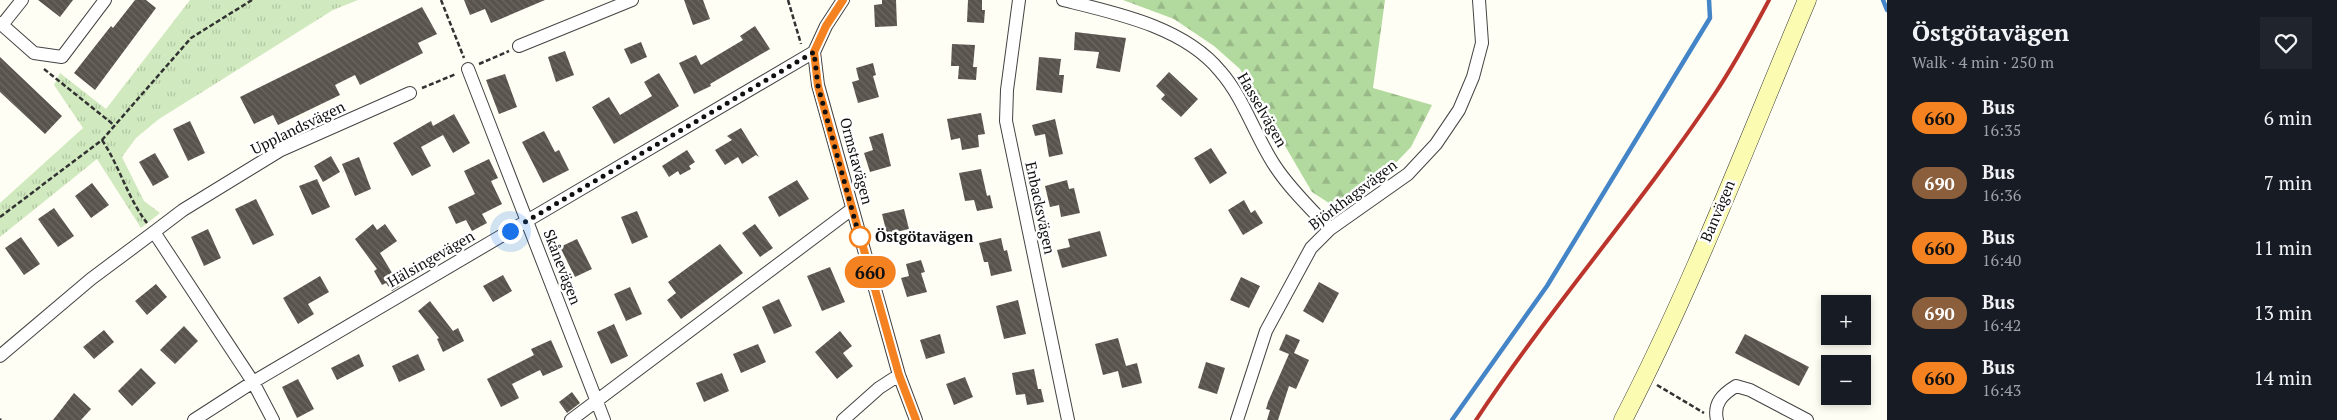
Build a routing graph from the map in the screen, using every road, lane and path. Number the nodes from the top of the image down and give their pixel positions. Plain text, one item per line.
1 (22, 0) edge
2 (105, 0) edge
3 (252, 0) edge
4 (441, 0) edge
5 (632, 0) edge
6 (788, 0) edge
7 (843, 0) edge
8 (1019, 0) edge
9 (1063, 0) edge
10 (1479, 0) edge
11 (1806, 0) edge
12 (1, 24) edge
13 (519, 46) dead end
14 (34, 53) junction
15 (810, 54) junction
16 (468, 69) joint
17 (410, 93) dead end
18 (114, 125) junction
19 (102, 140) junction
20 (852, 209) junction
21 (0, 218) edge
22 (528, 221) junction
23 (1330, 229) junction
24 (154, 232) junction
25 (0, 356) edge
26 (899, 375) junction
27 (1645, 378) junction
28 (253, 382) junction
29 (597, 402) junction
30 (1712, 418) edge
31 (194, 420) edge
32 (273, 420) edge
33 (572, 420) edge
34 (604, 420) edge
35 (842, 420) edge
36 (916, 420) edge
37 (1068, 420) edge
38 (1237, 420) edge
39 (1623, 420) edge
40 (1807, 420) edge

1 - 12 street
2 - 14 street
3 - 18 path
4 - 16 path
5 - 13 street
6 - 15 path
7 - 15 street
8 - 37 street, Enbacksvägen
9 - 23 street, Hasselvägen
10 - 23 street, Björkhagsvägen
11 - 27 street, Banvägen
12 - 14 street
14 - 18 path
15 - 20 street, Ormstavägen
15 - 22 street, Hälsingevägen
16 - 22 street, Skånevägen
17 - 24 street, Upplandsvägen
18 - 19 path
19 - 21 path
19 - 24 path
20 - 26 street, Ormstavägen
20 - 29 street
22 - 28 street, Hälsingevägen
22 - 29 street, Skånevägen
23 - 38 street, Björkhagsvägen
24 - 25 street, Upplandsvägen
24 - 28 street
26 - 35 street
26 - 36 street, Ormstavägen
27 - 30 path
27 - 39 street, Banvägen
28 - 31 street, Hälsingevägen
28 - 32 street
29 - 33 street
29 - 34 street, Skånevägen
30 - 40 street

